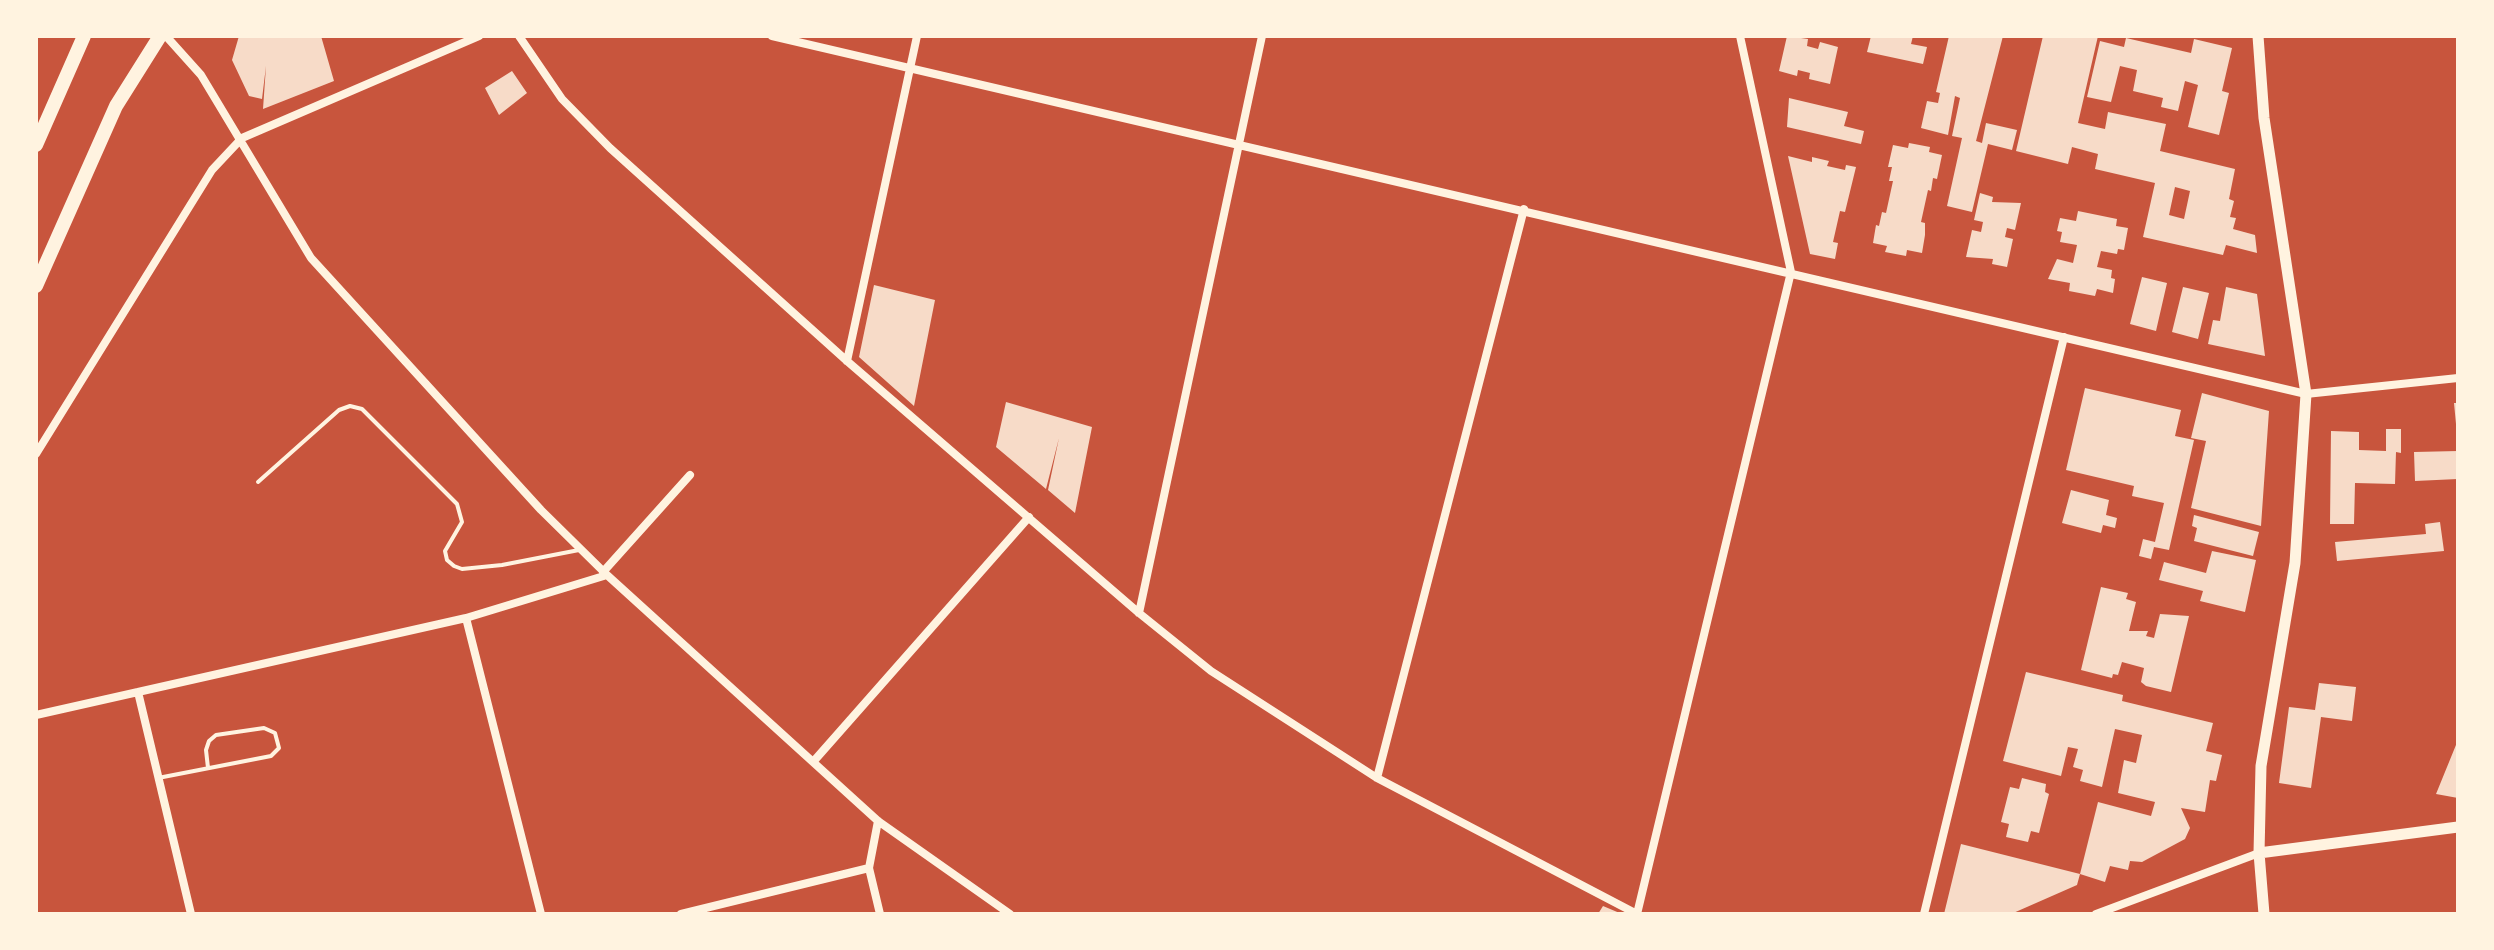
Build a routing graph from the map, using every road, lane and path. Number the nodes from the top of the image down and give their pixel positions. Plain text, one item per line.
1 (84, 36) edge
2 (163, 36) edge
3 (479, 36) edge
4 (519, 36) edge
5 (772, 36) edge
6 (917, 36) edge
7 (1262, 36) edge
8 (1740, 36) edge
9 (2258, 36) edge
10 (910, 68) junction
11 (242, 138) junction
12 (36, 145) edge
13 (1239, 145) junction
14 (1524, 209) junction
15 (1791, 272) junction
16 (36, 286) edge
17 (2064, 337) junction
18 (847, 361) junction
19 (2458, 378) edge
20 (2306, 394) junction
21 (36, 454) edge
22 (690, 475) dead end
23 (258, 482) dead end
24 (1029, 517) junction
25 (581, 550) junction
26 (605, 574) junction
27 (1139, 613) junction
28 (466, 618) junction
29 (138, 692) junction
30 (36, 715) edge
31 (813, 762) junction
32 (208, 768) junction
33 (158, 778) junction
34 (1377, 778) junction
35 (878, 821) junction
36 (2458, 827) edge
37 (2259, 853) junction
38 (869, 868) junction
39 (191, 914) edge
40 (541, 914) edge
41 (681, 914) edge
42 (880, 914) edge
43 (1008, 914) edge
44 (1637, 914) edge
45 (1924, 914) edge
46 (2096, 914) edge
47 (2264, 914) edge

1 - 12 main road
2 - 11 street
2 - 16 main road
3 - 11 street
4 - 18 street
5 - 10 street
6 - 10 street
7 - 13 street
8 - 15 street
9 - 20 street
10 - 13 street
10 - 18 street
11 - 21 street
11 - 25 street
13 - 14 street
13 - 27 street
14 - 15 street
14 - 34 street
15 - 17 street
15 - 44 street
17 - 20 street
17 - 45 street
18 - 24 street
19 - 20 street
20 - 37 street
22 - 26 street
23 - 25 lane
24 - 27 street
24 - 31 street
25 - 26 street
26 - 28 street
26 - 31 street
27 - 34 street
28 - 29 street
28 - 40 street
29 - 30 street
29 - 33 street
31 - 35 street
32 - 32 lane
32 - 33 lane
33 - 39 street
34 - 44 street
35 - 38 street
35 - 43 street
36 - 37 street
37 - 46 street
37 - 47 street
38 - 41 street
38 - 42 street

